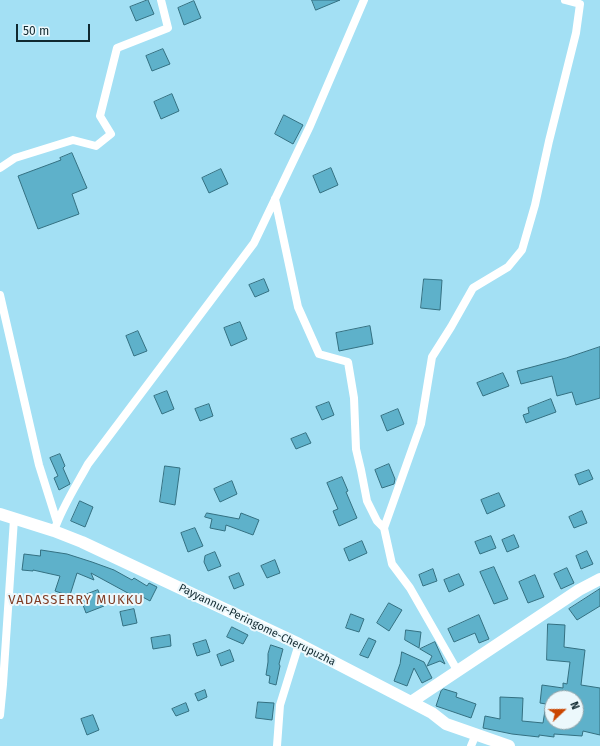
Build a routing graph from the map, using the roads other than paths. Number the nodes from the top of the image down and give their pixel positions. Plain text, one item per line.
1 (160, 0) edge
2 (364, 0) edge
3 (565, 0) edge
4 (0, 168) edge
5 (275, 199) junction
6 (0, 295) edge
7 (0, 514) edge
8 (14, 519) junction
9 (56, 527) junction
10 (384, 528) junction
11 (600, 579) edge
12 (299, 644) junction
13 (457, 670) junction
14 (2, 684) edge
15 (411, 702) junction
16 (0, 714) edge
17 (476, 734) junction
18 (277, 746) edge
19 (471, 746) edge
20 (509, 746) edge

1 - 4 street
2 - 5 street
3 - 10 street
5 - 9 street
5 - 10 street
6 - 9 street
7 - 8 main road, Payyannur-Peringome-Cherupuzha
8 - 9 main road, Payyannur-Peringome-Cherupuzha
8 - 14 street
9 - 12 main road, Payyannur-Peringome-Cherupuzha
10 - 13 street
11 - 13 main road
12 - 15 main road, Payyannur-Peringome-Cherupuzha
12 - 18 street
13 - 15 main road
14 - 16 street
15 - 17 main road, Payyannur-Peringome-Cherupuzha
17 - 19 street
17 - 20 main road, Payyannur-Peringome-Cherupuzha

